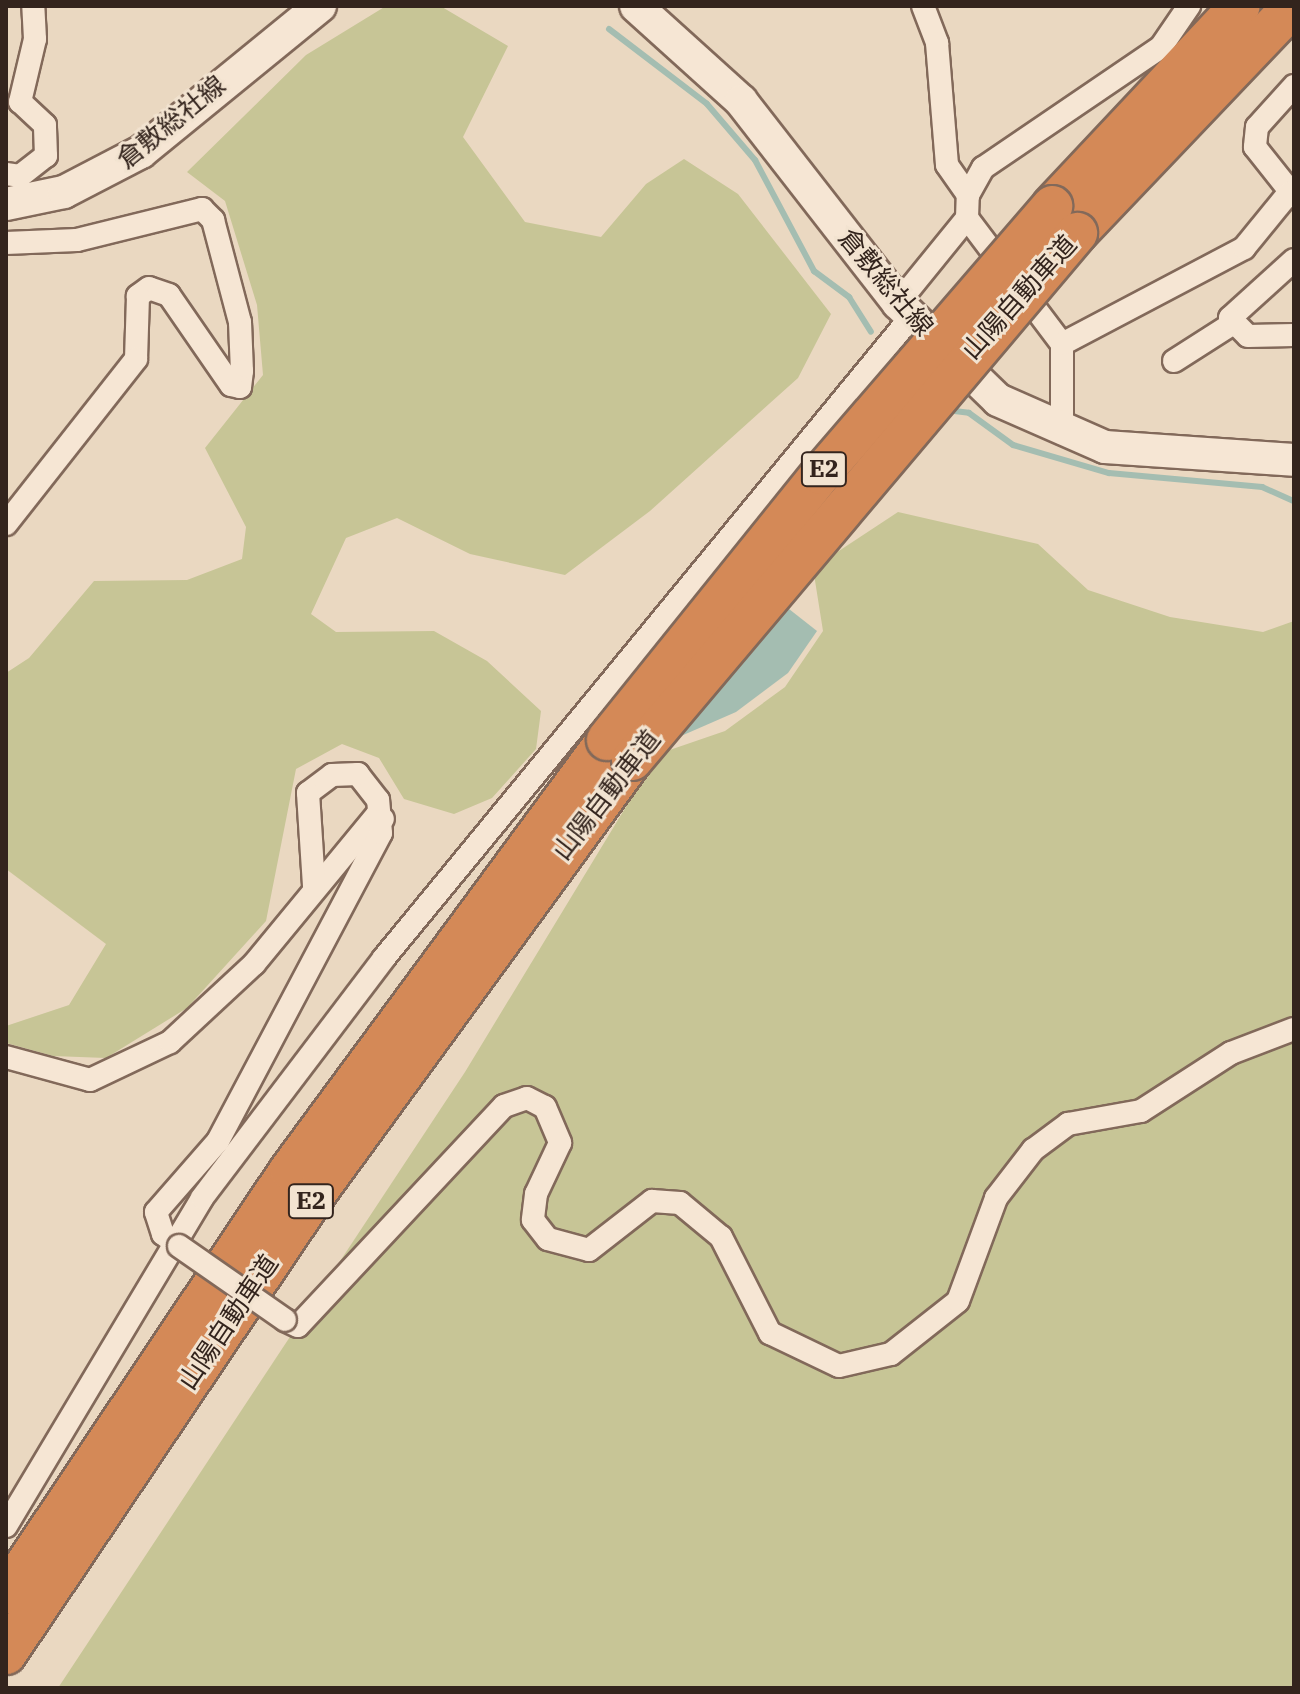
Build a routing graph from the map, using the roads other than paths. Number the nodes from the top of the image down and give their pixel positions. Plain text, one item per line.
1 (33, 6) edge
2 (320, 6) edge
3 (636, 6) edge
4 (923, 6) edge
5 (1189, 6) edge
6 (1230, 6) edge
7 (1240, 6) edge
8 (1293, 6) edge
9 (1294, 23) edge
10 (1294, 86) edge
11 (1171, 105) junction
12 (6, 174) edge
13 (968, 195) junction
14 (1291, 195) edge
15 (6, 204) edge
16 (967, 218) junction
17 (6, 243) edge
18 (1294, 260) edge
19 (905, 310) junction
20 (1235, 322) junction
21 (1294, 335) edge
22 (1062, 344) junction
23 (1174, 361) dead end
24 (1062, 433) junction
25 (1294, 460) edge
26 (6, 524) edge
27 (619, 750) junction
28 (383, 819) junction
29 (314, 886) junction
30 (1294, 1029) edge
31 (6, 1057) edge
32 (176, 1244) junction
33 (6, 1526) edge
34 (6, 1594) edge
35 (6, 1654) edge

1 - 12 street
2 - 15 main road, 倉敷総社線
3 - 19 main road, 倉敷総社線
4 - 13 street
5 - 13 street
6 - 11 highway
7 - 11 highway, 山陽自動車道 / E2
8 - 11 highway, 山陽自動車道 / E2
9 - 11 highway
10 - 14 street
11 - 27 highway, 山陽自動車道 / E2, bridge
13 - 16 street
14 - 22 street
16 - 19 street
16 - 22 street
17 - 26 street
18 - 20 street
19 - 24 main road, 倉敷総社線
19 - 32 street
20 - 21 street
20 - 23 street
22 - 24 street
24 - 25 main road, 倉敷総社線
27 - 34 highway, 山陽自動車道 / E2
27 - 35 highway, 山陽自動車道 / E2
28 - 29 street
28 - 29 street
28 - 32 street
29 - 31 street
30 - 32 street, bridge
32 - 33 street

